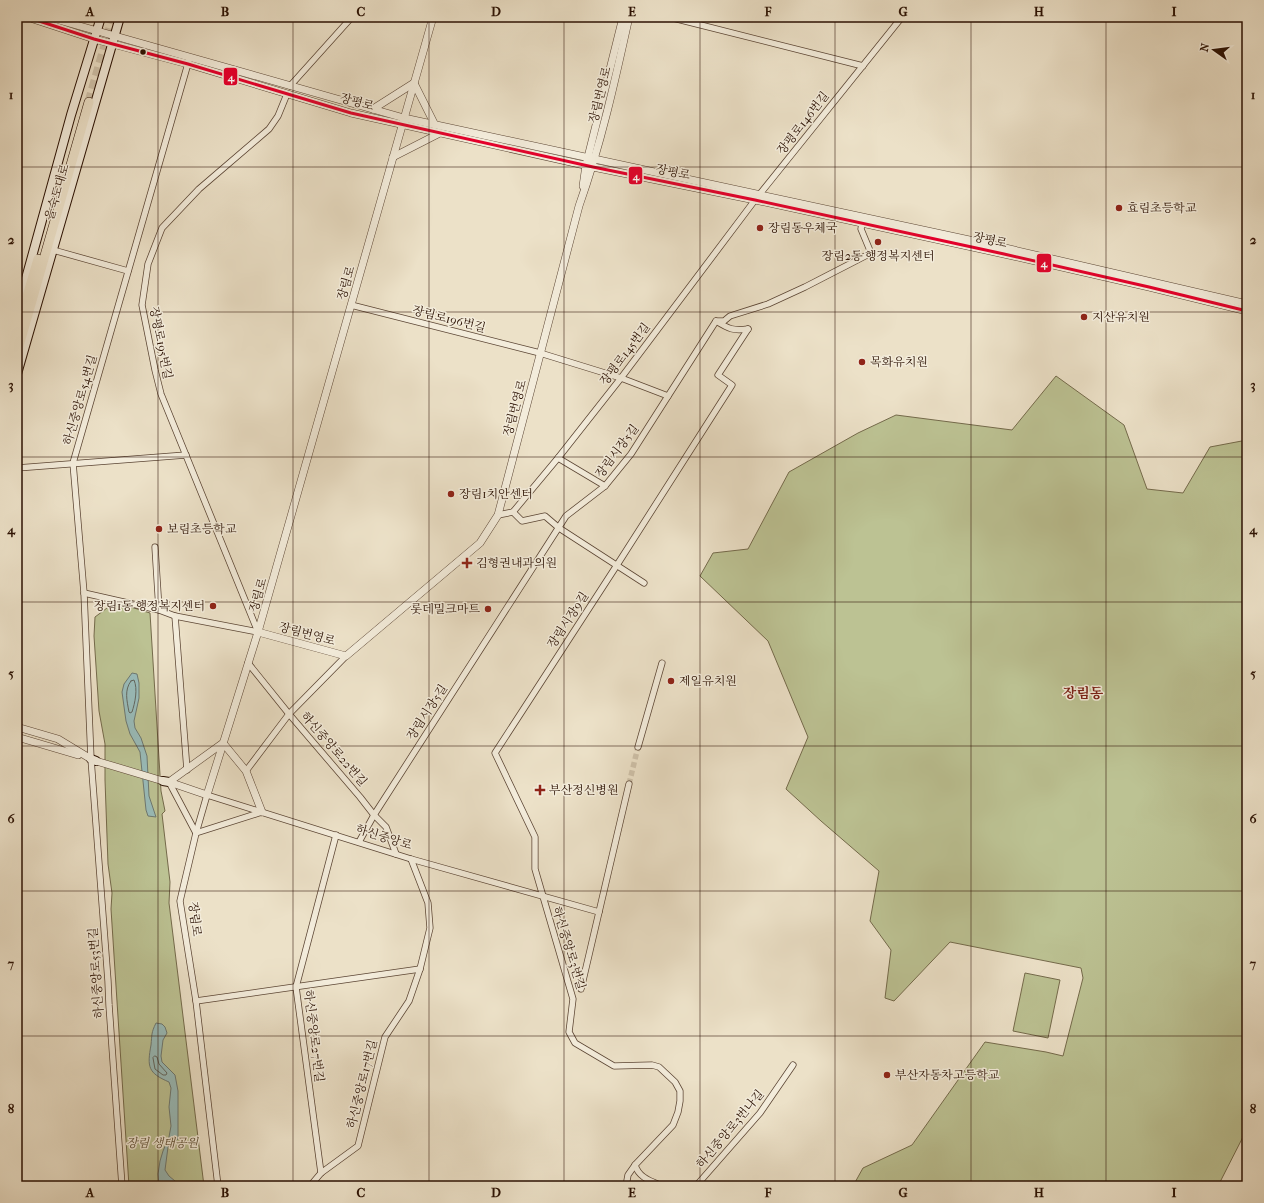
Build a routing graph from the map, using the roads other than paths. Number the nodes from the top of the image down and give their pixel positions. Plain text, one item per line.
1 (31, 17) edge
2 (48, 17) edge
3 (101, 17) edge
4 (120, 17) edge
5 (352, 17) edge
6 (433, 17) edge
7 (623, 17) edge
8 (628, 17) edge
9 (669, 17) edge
10 (902, 17) edge
11 (97, 31) junction
12 (94, 39) junction
13 (114, 40) junction
14 (189, 60) junction
15 (863, 66) junction
16 (414, 83) junction
17 (289, 90) junction
18 (373, 109) junction
19 (403, 121) junction
20 (435, 125) junction
21 (440, 133) junction
22 (393, 157) junction
23 (590, 163) junction
24 (758, 198) junction
25 (863, 220) junction
26 (53, 250) junction
27 (128, 271) junction
28 (1150, 284) junction
29 (1247, 304) edge
30 (351, 305) junction
31 (17, 311) edge
32 (1247, 311) edge
33 (716, 321) junction
34 (17, 330) edge
35 (540, 353) junction
36 (17, 354) edge
37 (17, 374) edge
38 (621, 378) junction
39 (668, 396) junction
40 (186, 455) junction
41 (558, 458) junction
42 (73, 463) junction
43 (17, 468) edge
44 (605, 486) junction
45 (513, 512) junction
46 (498, 515) junction
47 (559, 528) junction
48 (155, 547) dead end
49 (617, 565) junction
50 (644, 583) dead end
51 (84, 594) junction
52 (159, 610) junction
53 (175, 616) junction
54 (258, 632) junction
55 (346, 656) junction
56 (248, 663) junction
57 (662, 663) dead end
58 (289, 714) junction
59 (17, 727) edge
60 (17, 737) edge
61 (223, 743) junction
62 (638, 747) tunnel mouth
63 (94, 760) junction
64 (187, 770) junction
65 (246, 771) junction
66 (166, 781) junction
67 (629, 784) tunnel mouth
68 (207, 795) junction
69 (262, 812) junction
70 (374, 815) junction
71 (196, 833) junction
72 (336, 835) junction
73 (359, 842) junction
74 (396, 854) junction
75 (411, 859) junction
76 (542, 896) junction
77 (599, 912) junction
78 (420, 970) junction
79 (296, 987) junction
80 (581, 989) dead end
81 (196, 1002) junction
82 (793, 1065) dead end
83 (635, 1165) junction
84 (321, 1173) junction
85 (122, 1186) edge
86 (218, 1186) edge
87 (310, 1186) edge
88 (626, 1186) edge
89 (662, 1186) edge
90 (696, 1186) edge

1 - 12 street, 장평로
2 - 11 street, 장평로
3 - 11 main road, 을숙도대로
4 - 13 main road, 을숙도대로
5 - 17 street, 장평로195번길
6 - 16 street, 장림로
7 - 23 street, 장림번영로
8 - 23 street, 장림번영로
9 - 15 street
10 - 15 street, 장평로146번길
11 - 12 main road, 을숙도대로
11 - 13 street, 장평로
12 - 13 street, 장평로
12 - 31 main road, 을숙도대로
13 - 14 street, 장평로
13 - 26 main road, 을숙도대로
14 - 17 street, 장평로
14 - 27 street, 하신중앙로54번길
15 - 24 street, 장평로146번길
16 - 18 street
16 - 19 street, 장림로
16 - 20 street
17 - 18 street, 장평로
17 - 19 street, 장평로
17 - 40 street, 장평로195번길
18 - 19 street, 장평로
19 - 20 street, 장평로
19 - 21 street, 장평로
19 - 22 street, 장림로
20 - 23 street, 장평로
21 - 22 street
21 - 23 street, 장평로
22 - 30 street, 장림로
23 - 24 street, 장평로
23 - 35 street, 장림번영로
24 - 25 street, 장평로
24 - 38 street, 장평로145번길
25 - 28 street, 장평로
25 - 33 street
26 - 27 street
26 - 37 main road, 을숙도대로
27 - 42 street, 하신중앙로54번길
28 - 29 street, 장평로
28 - 32 street, 장평로
30 - 35 street, 장림로196번길
30 - 54 street, 장림로
33 - 39 street, 장림시장5길
33 - 49 street, 장림시장9길
34 - 36 highway
35 - 38 street, 장림로196번길
35 - 46 street, 장림번영로
38 - 39 street, 장림로196번길
38 - 41 street, 장평로145번길
39 - 44 street, 장림시장5길
40 - 42 street
40 - 54 street, 장평로195번길
41 - 44 street
41 - 45 street, 장평로145번길
42 - 43 street
42 - 51 street, 하신중앙로54번길
44 - 47 street, 장림시장5길
45 - 46 street
45 - 47 street
46 - 55 street, 장림번영로
47 - 49 street
47 - 70 street, 장림시장5길
48 - 52 street
49 - 50 street
49 - 76 street, 장림시장9길
51 - 52 street
51 - 63 street, 하신중앙로54번길
52 - 53 street
53 - 54 street
53 - 64 street
54 - 55 street, 장림번영로
54 - 56 street, 장림로
55 - 58 street
56 - 58 street, 하신중앙로22번길
56 - 61 street, 장림로
57 - 62 street
58 - 65 street
58 - 70 street, 하신중앙로22번길
59 - 63 street
60 - 63 street
61 - 64 street
61 - 65 street
61 - 68 street, 장림로
63 - 66 street, 하신중앙로
63 - 85 street, 하신중앙로53번길
64 - 66 street
65 - 69 street
66 - 68 street, 하신중앙로
66 - 71 street
67 - 77 street
68 - 69 street, 하신중앙로
68 - 71 street, 장림로
69 - 71 street
69 - 72 street, 하신중앙로
70 - 73 street, 장림시장5길
70 - 74 street, 하신중앙로22번길
71 - 81 street, 장림로
72 - 73 street, 하신중앙로
72 - 79 street, 하신중앙로27번길
73 - 74 street, 하신중앙로
74 - 75 street, 하신중앙로
75 - 76 street, 하신중앙로
75 - 78 street, 하신중앙로17번길
76 - 77 street, 하신중앙로
76 - 83 street, 하신중앙로3번길
77 - 80 street
78 - 79 street
78 - 84 street, 하신중앙로17번길
79 - 81 street
79 - 84 street, 하신중앙로27번길
81 - 86 street, 장림로
82 - 90 street, 하신중앙로3번나길
83 - 88 street
83 - 89 street
84 - 87 street, 하신중앙로17번길

